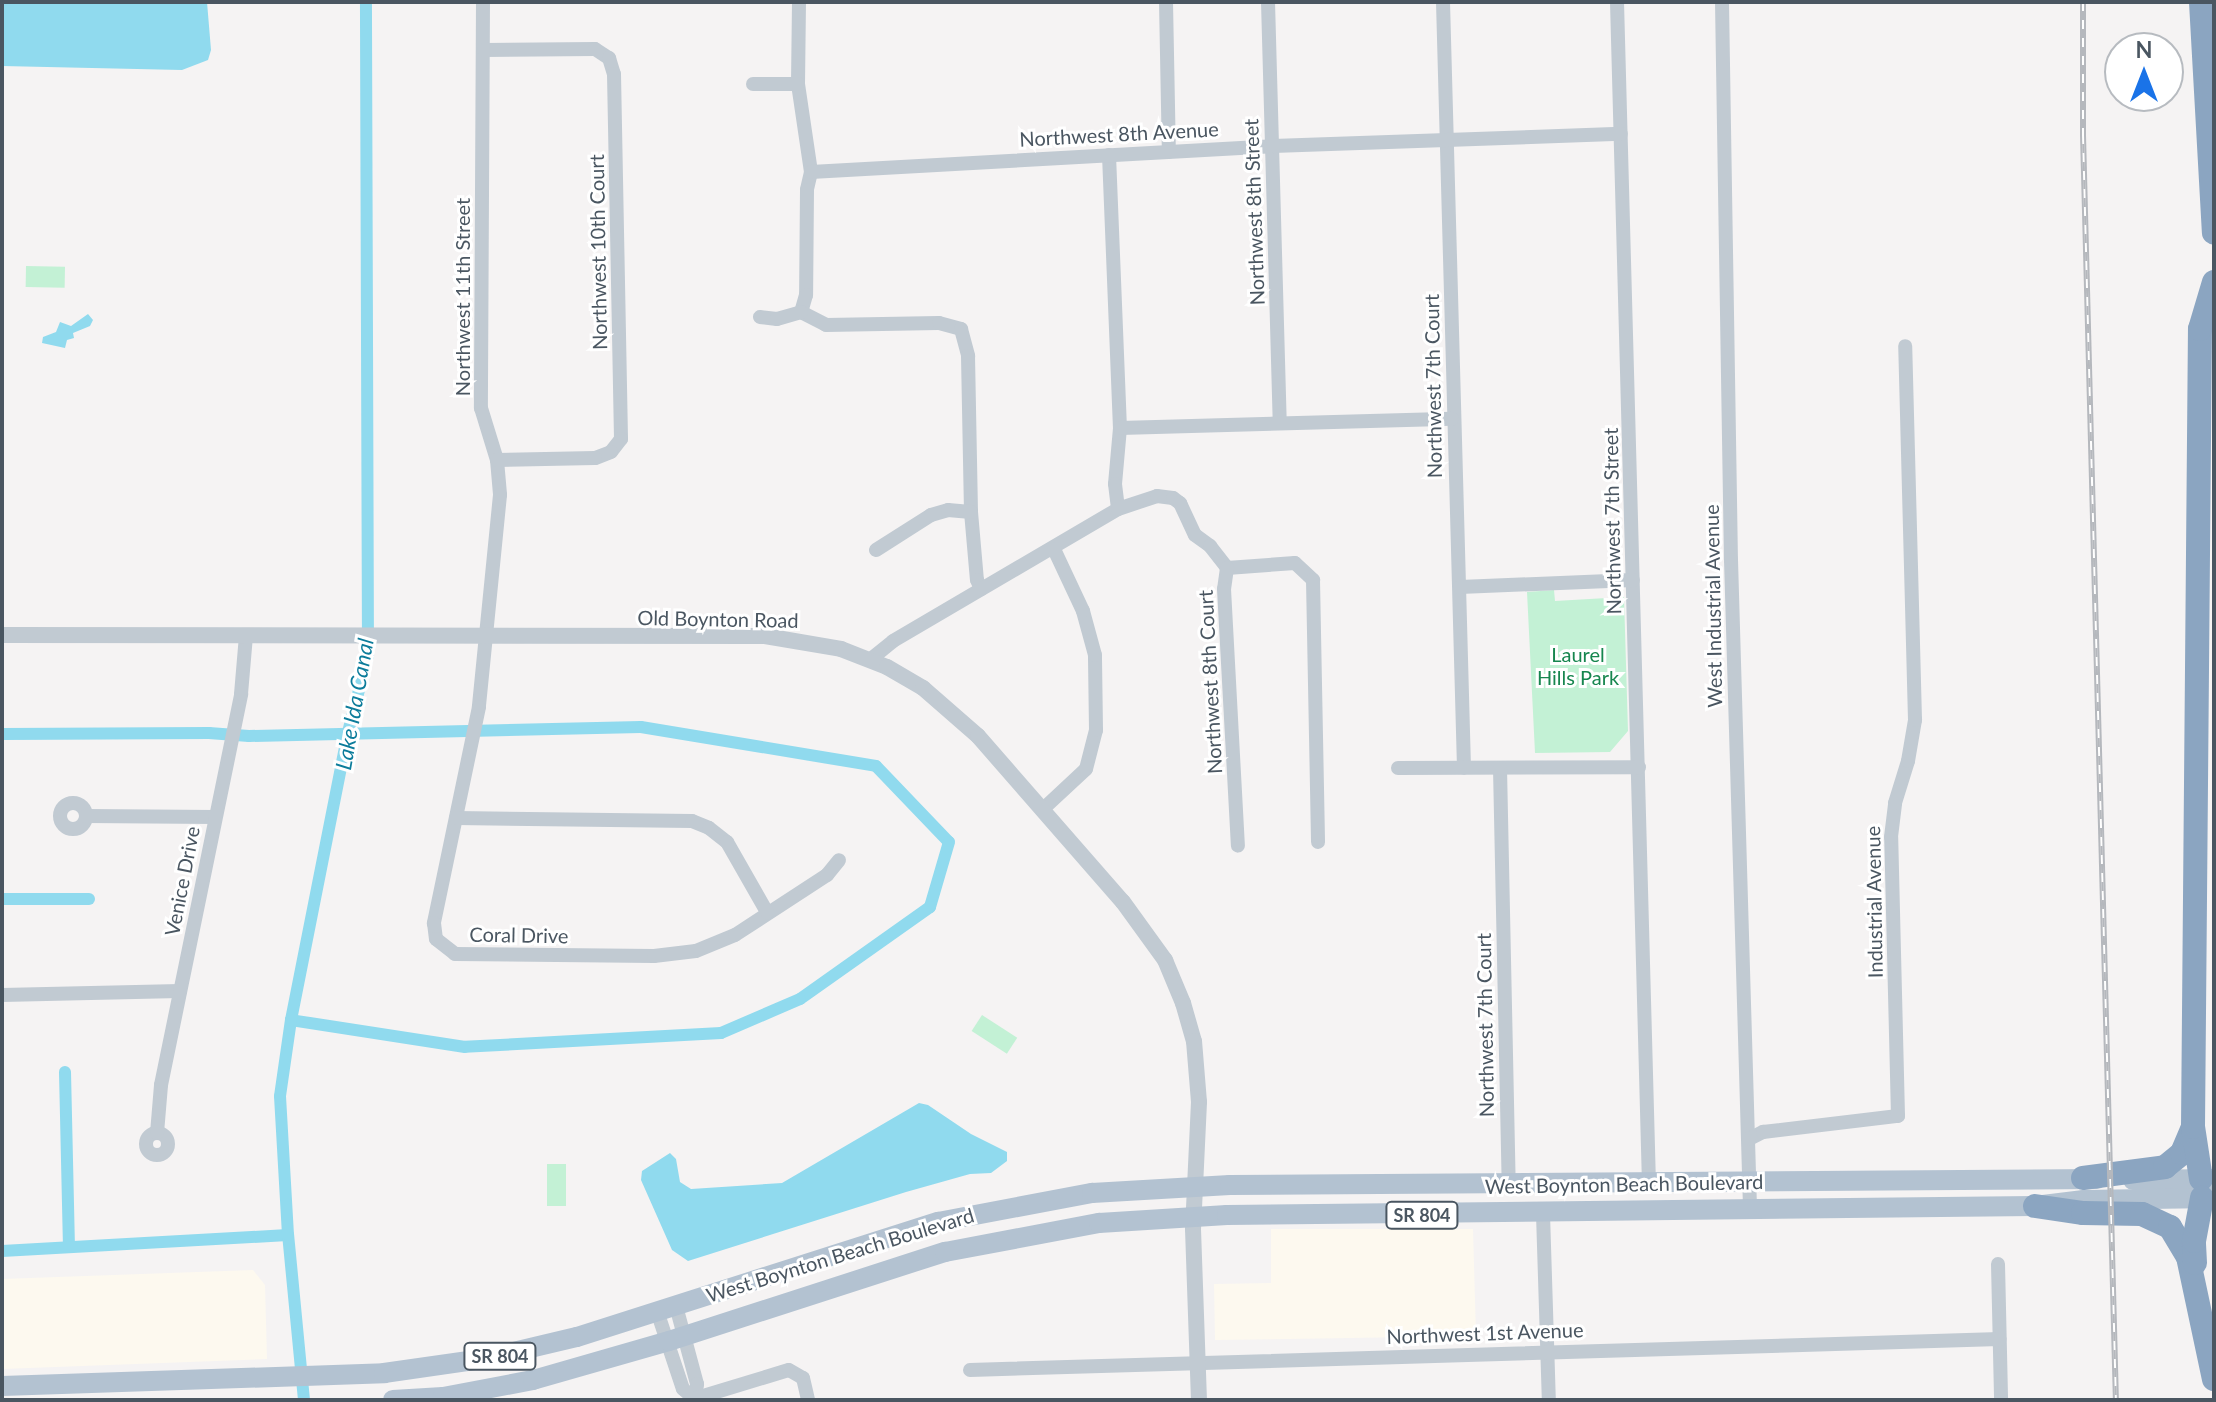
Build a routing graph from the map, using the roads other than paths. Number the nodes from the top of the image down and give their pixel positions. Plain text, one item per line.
1 (483, 2) edge
2 (799, 2) edge
3 (1166, 2) edge
4 (1268, 2) edge
5 (1443, 2) edge
6 (1617, 2) edge
7 (1722, 2) edge
8 (2201, 2) edge
9 (484, 50) junction
10 (753, 84) dead end
11 (798, 84) junction
12 (1621, 134) junction
13 (1447, 141) junction
14 (1273, 146) junction
15 (1169, 152) junction
16 (1109, 155) junction
17 (811, 172) junction
18 (2214, 233) edge
19 (2214, 282) edge
20 (801, 312) junction
21 (760, 317) dead end
22 (1905, 346) dead end
23 (1452, 419) junction
24 (1280, 421) junction
25 (1120, 428) junction
26 (497, 460) junction
27 (1118, 509) junction
28 (971, 512) junction
29 (1054, 549) junction
30 (876, 550) dead end
31 (1227, 568) junction
32 (1633, 580) junction
33 (1460, 587) junction
34 (981, 589) junction
35 (2, 635) edge
36 (246, 636) junction
37 (485, 636) junction
38 (871, 659) junction
39 (1639, 767) junction
40 (1398, 768) dead end
41 (1464, 768) junction
42 (1500, 768) junction
43 (1042, 810) junction
44 (86, 816) dead end
45 (215, 817) junction
46 (456, 818) junction
47 (1318, 842) dead end
48 (1238, 846) dead end
49 (839, 860) dead end
50 (767, 912) junction
51 (180, 991) junction
52 (2, 995) edge
53 (2193, 1127) junction
54 (157, 1133) dead end
55 (1749, 1139) junction
56 (2083, 1178) joint
57 (1750, 1182) junction
58 (1586, 1184) junction
59 (1649, 1184) junction
60 (1509, 1185) junction
61 (1196, 1186) junction
62 (2208, 1188) edge
63 (2131, 1191) junction
64 (2035, 1206) joint
65 (1750, 1209) junction
66 (1543, 1214) junction
67 (1434, 1215) junction
68 (1194, 1216) junction
69 (1998, 1264) dead end
70 (2200, 1306) junction
71 (667, 1309) junction
72 (677, 1338) junction
73 (2000, 1339) junction
74 (1547, 1351) junction
75 (1198, 1362) junction
76 (970, 1370) dead end
77 (2214, 1379) edge
78 (2, 1386) edge
79 (393, 1400) edge
80 (693, 1400) edge
81 (808, 1400) edge
82 (1199, 1400) edge
83 (1549, 1400) edge
84 (2001, 1400) edge

1 - 9 street, Northwest 11th Street
2 - 11 street
3 - 15 street
4 - 14 street, Northwest 8th Street
5 - 13 street, Northwest 7th Court
6 - 12 street, Northwest 7th Street
7 - 55 street, West Industrial Avenue
8 - 18 highway
9 - 26 street, Northwest 11th Street
9 - 26 street, Northwest 10th Court
10 - 11 street
11 - 17 street
12 - 13 street, Northwest 8th Avenue
12 - 32 street, Northwest 7th Street
13 - 14 street, Northwest 8th Avenue
13 - 23 street, Northwest 7th Court
14 - 15 street, Northwest 8th Avenue
14 - 24 street, Northwest 8th Street
15 - 16 street, Northwest 8th Avenue
16 - 17 street, Northwest 8th Avenue
16 - 25 street
17 - 20 street
19 - 53 highway
20 - 21 street
20 - 28 street
22 - 55 street, Industrial Avenue
23 - 24 street
23 - 33 street, Northwest 7th Court
24 - 25 street
25 - 27 street
26 - 37 street, Northwest 11th Street
27 - 29 street, Northwest 8th Court
27 - 31 street, Northwest 8th Court
28 - 30 street
28 - 34 street
29 - 34 street, Northwest 8th Court
29 - 43 street
31 - 47 street
31 - 48 street, Northwest 8th Court
32 - 33 street
32 - 39 street, Northwest 7th Street
33 - 41 street, Northwest 7th Court
34 - 38 street, Northwest 8th Court
35 - 36 street, Old Boynton Road
36 - 37 street, Old Boynton Road
36 - 45 street, Venice Drive
37 - 38 street, Old Boynton Road
37 - 46 street, Coral Drive
38 - 43 street, Old Boynton Road
39 - 42 street
39 - 59 street, Northwest 7th Street
40 - 41 street
41 - 42 street
42 - 60 street, Northwest 7th Court
43 - 61 street, Old Boynton Road
44 - 45 street
45 - 51 street, Venice Drive
46 - 50 street
46 - 50 street, Coral Drive
49 - 50 street, Coral Drive
51 - 52 street
51 - 54 street, Venice Drive
53 - 62 highway
53 - 63 highway
55 - 57 street, West Industrial Avenue
56 - 57 main road, West Boynton Beach Boulevard / SR 804
56 - 63 highway
57 - 59 main road, West Boynton Beach Boulevard / SR 804
57 - 65 street, West Industrial Avenue
58 - 59 main road, West Boynton Beach Boulevard / SR 804
58 - 60 main road, West Boynton Beach Boulevard / SR 804
58 - 67 main road
60 - 61 main road, West Boynton Beach Boulevard / SR 804
61 - 68 street
61 - 71 main road, West Boynton Beach Boulevard / SR 804
62 - 63 main road
62 - 70 highway
63 - 64 highway
63 - 70 highway
64 - 65 main road, West Boynton Beach Boulevard / SR 804
65 - 66 main road, West Boynton Beach Boulevard / SR 804
66 - 67 main road, West Boynton Beach Boulevard / SR 804
66 - 74 street
67 - 68 main road, West Boynton Beach Boulevard / SR 804
68 - 72 main road, West Boynton Beach Boulevard / SR 804
68 - 75 street
69 - 73 street
70 - 77 highway
71 - 72 street
71 - 78 main road, West Boynton Beach Boulevard / SR 804
72 - 79 main road, West Boynton Beach Boulevard / SR 804
72 - 80 street
73 - 74 street, Northwest 1st Avenue
73 - 84 street
74 - 75 street, Northwest 1st Avenue
74 - 83 street
75 - 76 street, Northwest 1st Avenue
75 - 82 street
80 - 81 street

